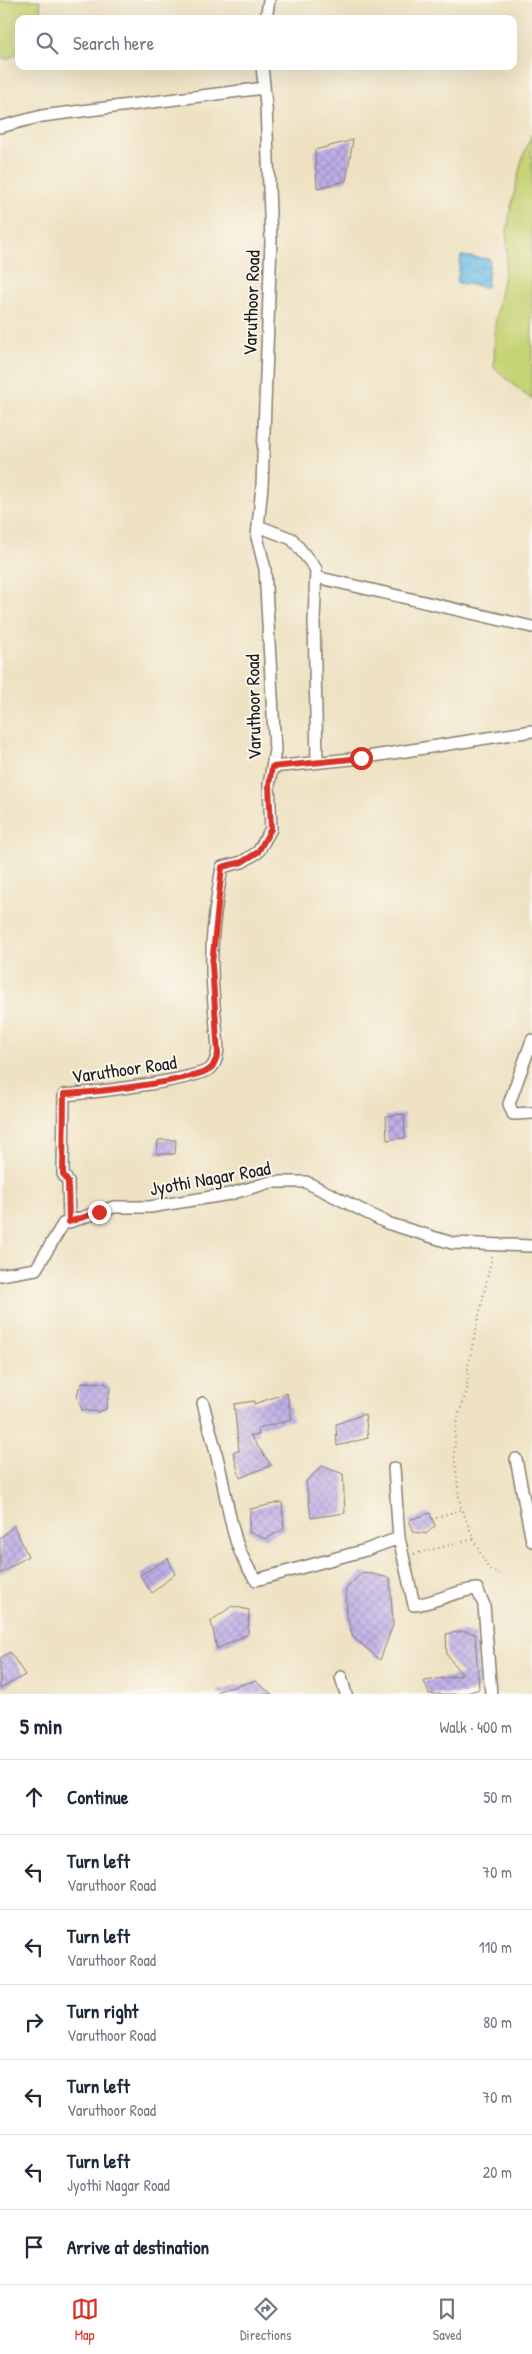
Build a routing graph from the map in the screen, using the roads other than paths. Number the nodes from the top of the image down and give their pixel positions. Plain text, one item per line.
1 (269, 0) edge
2 (267, 15) edge
3 (262, 70) edge
4 (264, 88) junction
5 (0, 127) edge
6 (258, 526) junction
7 (316, 578) junction
8 (532, 627) edge
9 (532, 731) edge
10 (317, 762) junction
11 (272, 767) junction
12 (532, 1040) edge
13 (532, 1113) edge
14 (69, 1222) junction
15 (532, 1246) edge
16 (0, 1275) edge
17 (203, 1403) dead end
18 (516, 1459) dead end
19 (394, 1468) dead end
20 (399, 1538) junction
21 (532, 1541) edge
22 (341, 1677) dead end
23 (346, 1694) edge
24 (491, 1694) edge

1 - 2 street
3 - 4 street, Varuthoor Road
4 - 5 street
4 - 6 street, Varuthoor Road
6 - 7 street
6 - 11 street, Varuthoor Road
7 - 8 street
7 - 10 street
9 - 10 street
10 - 11 street
11 - 14 street, Varuthoor Road
12 - 13 street
14 - 15 street, Jyothi Nagar Road
14 - 16 street
17 - 20 street
18 - 21 street
19 - 20 street
20 - 24 street
22 - 23 street

